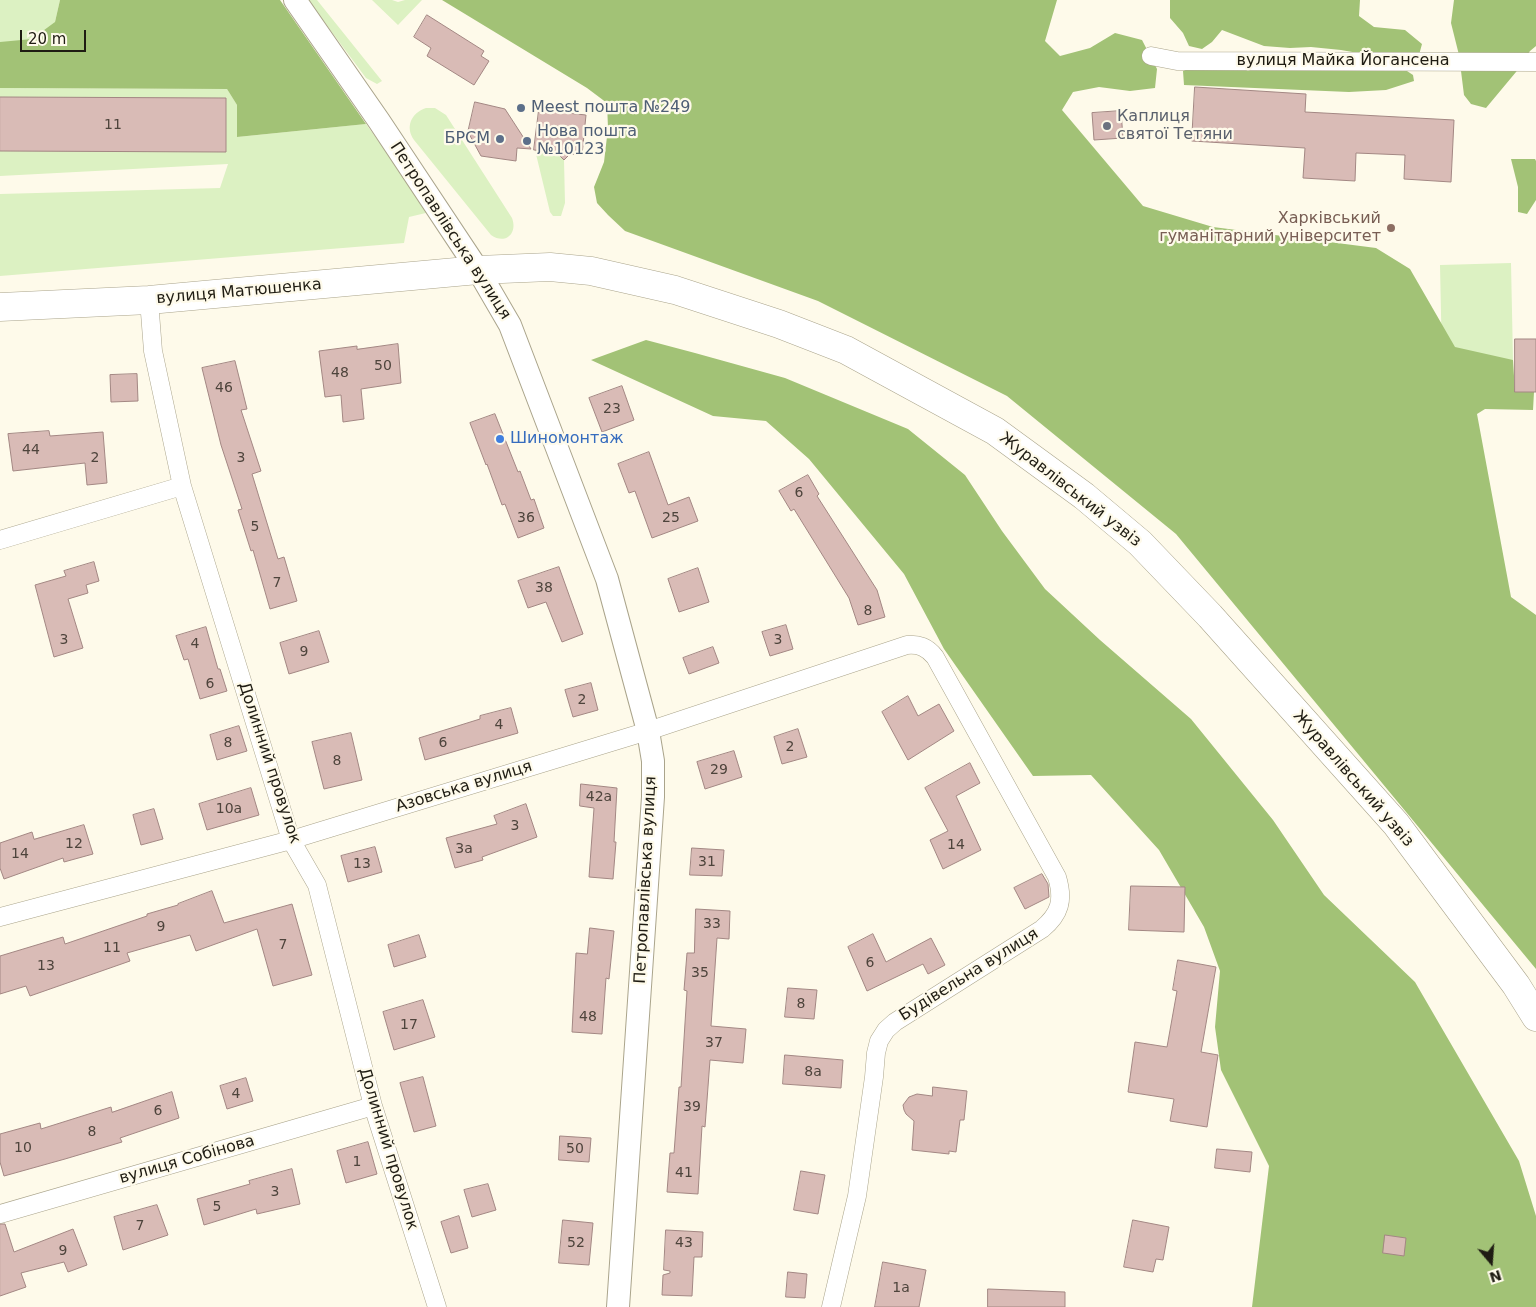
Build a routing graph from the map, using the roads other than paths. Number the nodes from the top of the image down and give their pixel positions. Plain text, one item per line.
1 (295, 0) edge
2 (1151, 56) dead end
3 (1536, 62) edge
4 (478, 270) junction
5 (149, 300) junction
6 (0, 307) edge
7 (182, 486) junction
8 (0, 540) edge
9 (923, 646) joint
10 (648, 731) junction
11 (291, 840) junction
12 (0, 917) edge
13 (1536, 1017) edge
14 (373, 1106) junction
15 (0, 1214) edge
16 (437, 1307) edge
17 (618, 1307) edge
18 (832, 1307) edge

1 - 4 street, Петропавлівська вулиця
2 - 3 street, вулиця Майка Йогансена
4 - 5 main road, вулиця Матюшенка
4 - 10 street, Петропавлівська вулиця
4 - 13 main road, Журавлівський узвіз
5 - 6 main road, вулиця Матюшенка
5 - 7 street, Долинний провулок
7 - 8 street
7 - 11 street, Долинний провулок
9 - 10 street, Азовська вулиця
9 - 18 street, Будівельна вулиця
10 - 11 street, Азовська вулиця
10 - 17 street, Петропавлівська вулиця
11 - 12 street, Азовська вулиця
11 - 14 street, Долинний провулок
14 - 15 street, вулиця Собінова
14 - 16 street, Долинний провулок

